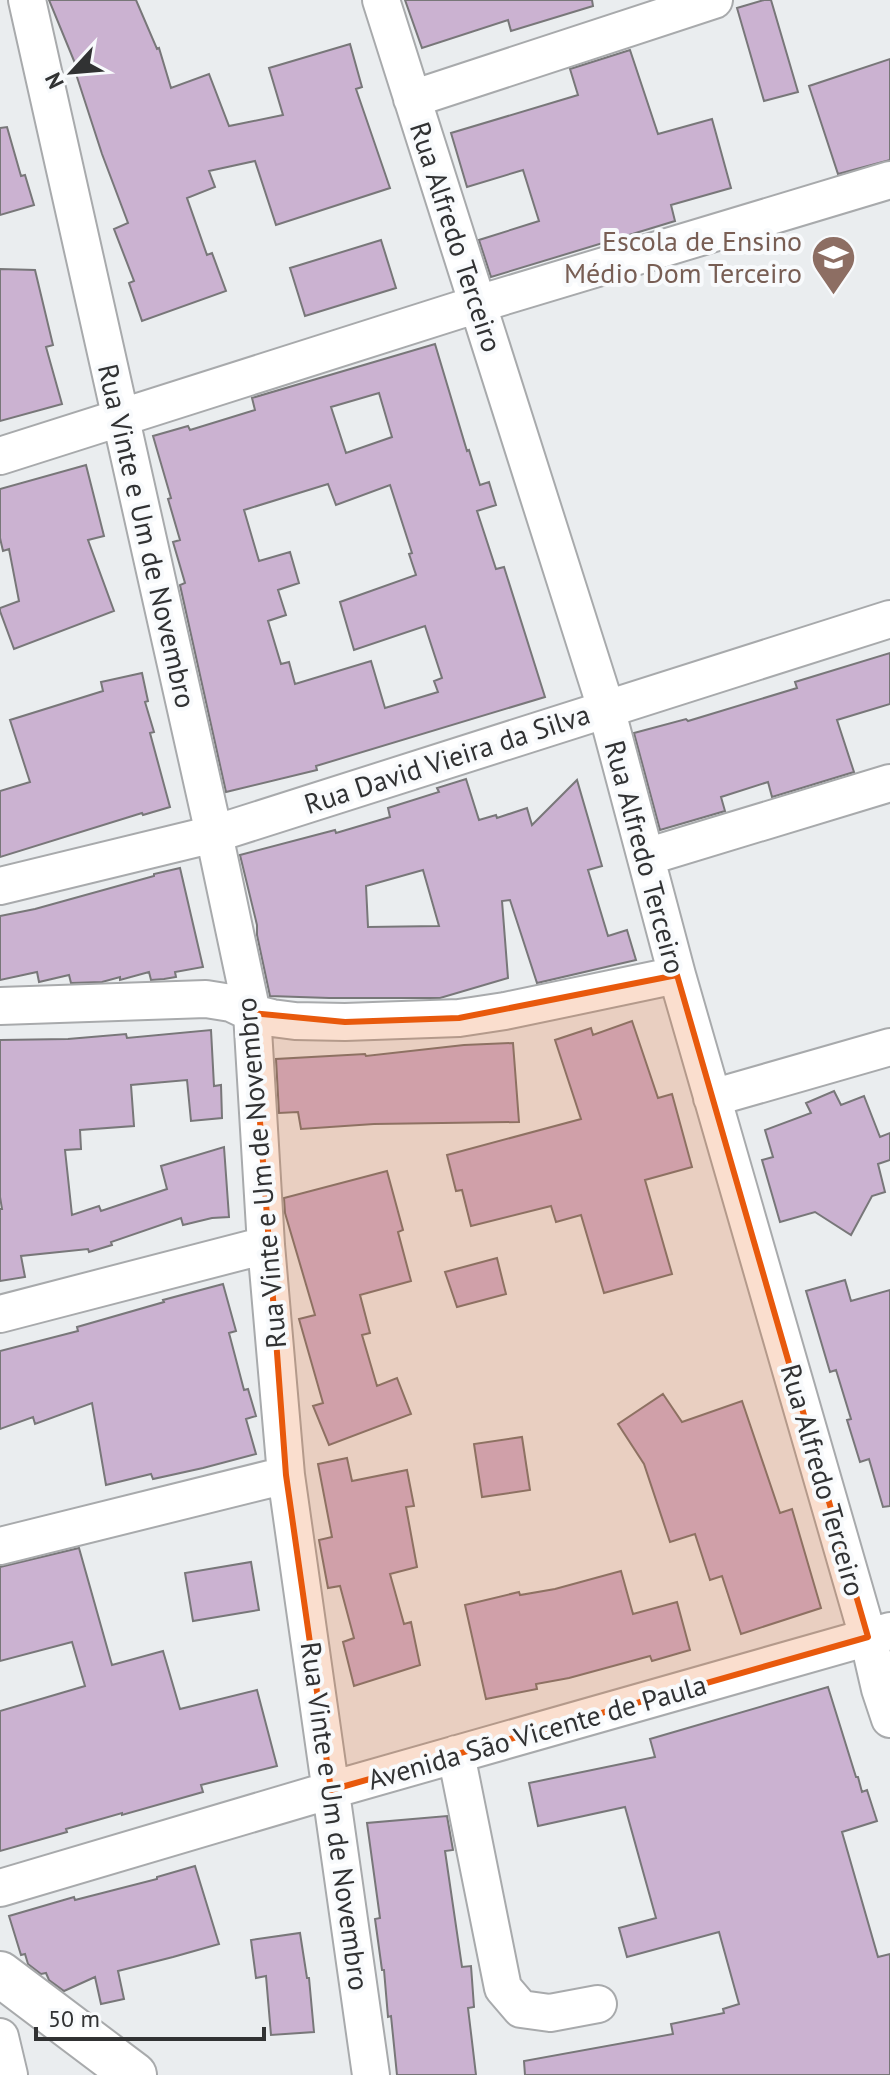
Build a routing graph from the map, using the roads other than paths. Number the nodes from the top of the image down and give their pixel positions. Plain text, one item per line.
1 (27, 0) edge
2 (381, 0) edge
3 (714, 0) edge
4 (412, 99) junction
5 (890, 180) edge
6 (478, 304) junction
7 (120, 417) junction
8 (0, 456) edge
9 (890, 619) edge
10 (606, 708) junction
11 (890, 783) edge
12 (214, 834) junction
13 (646, 857) junction
14 (0, 886) edge
15 (677, 975) junction
16 (0, 1006) edge
17 (252, 1013) junction
18 (890, 1047) edge
19 (712, 1098) junction
20 (266, 1245) junction
21 (0, 1314) edge
22 (286, 1475) junction
23 (0, 1546) edge
24 (879, 1634) edge
25 (890, 1719) edge
26 (456, 1754) junction
27 (331, 1790) junction
28 (0, 1888) edge
29 (0, 1974) edge
30 (598, 2004) dead end
31 (0, 2037) edge
32 (9, 2075) edge
33 (134, 2075) edge
34 (371, 2075) edge

1 - 7 street, Rua Vinte e Um de Novembro
2 - 4 street, Rua Alfredo Terceiro
3 - 4 street
4 - 6 street, Rua Alfredo Terceiro
5 - 6 street
6 - 7 street
6 - 10 street, Rua Alfredo Terceiro
7 - 8 street
7 - 12 street, Rua Vinte e Um de Novembro
9 - 10 street, Rua David Vieira da Silva
10 - 12 street, Rua David Vieira da Silva
10 - 13 street, Rua Alfredo Terceiro
11 - 13 street
12 - 14 street, Rua David Vieira da Silva
12 - 17 street, Rua Vinte e Um de Novembro
13 - 15 street, Rua Alfredo Terceiro
15 - 17 street
15 - 19 street, Rua Alfredo Terceiro
16 - 17 street
17 - 20 street, Rua Vinte e Um de Novembro
18 - 19 street
19 - 24 street, Rua Alfredo Terceiro
20 - 21 street
20 - 22 street, Rua Vinte e Um de Novembro
22 - 23 street
22 - 27 street, Rua Vinte e Um de Novembro
24 - 25 street, Rua Alfredo Terceiro
24 - 26 street, Avenida São Vicente de Paula
26 - 27 street, Avenida São Vicente de Paula
26 - 30 street
27 - 28 street, Avenida São Vicente de Paula
27 - 34 street, Rua Vinte e Um de Novembro
29 - 33 main road
31 - 32 street

